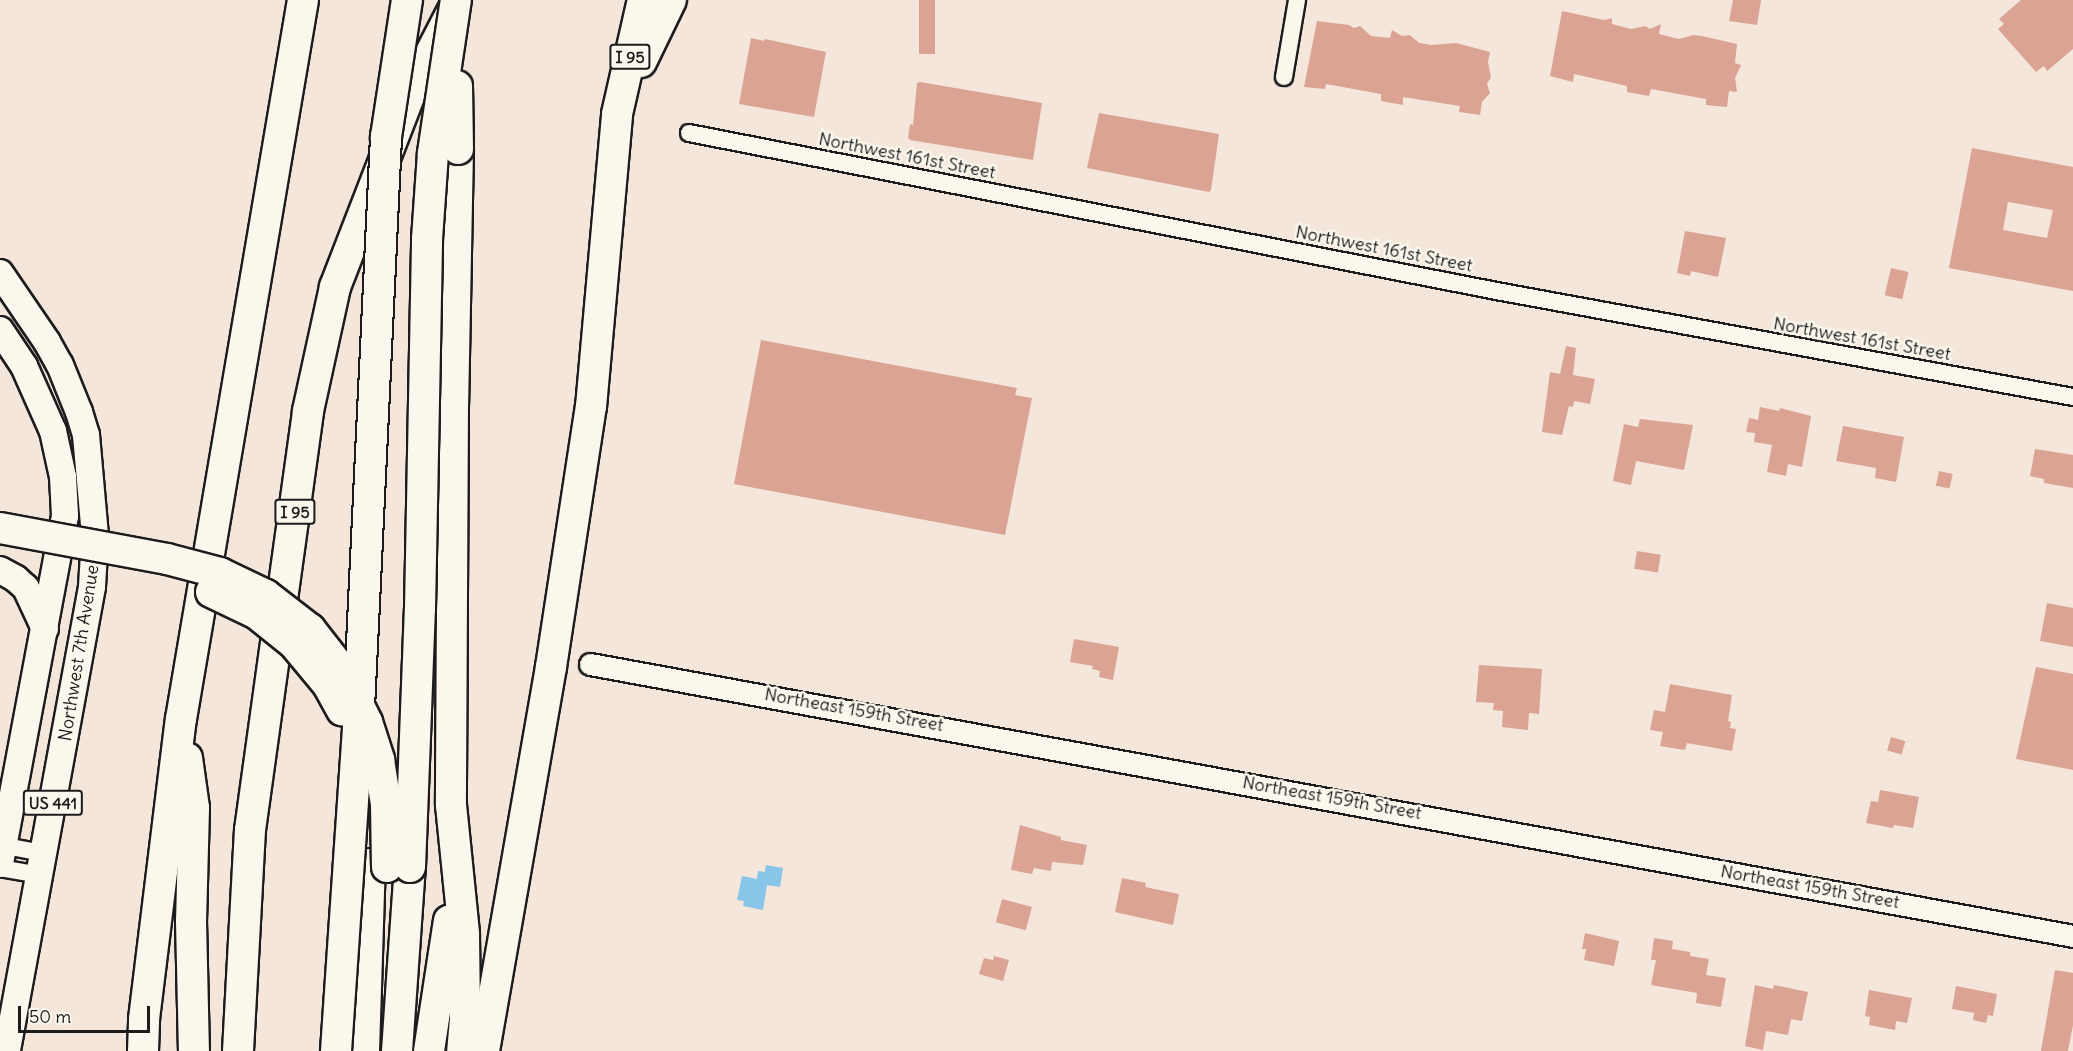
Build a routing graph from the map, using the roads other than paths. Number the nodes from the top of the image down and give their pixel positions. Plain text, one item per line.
1 (303, 0) edge
2 (406, 0) edge
3 (457, 0) edge
4 (643, 0) edge
5 (670, 0) edge
6 (1297, 0) edge
7 (1284, 77) dead end
8 (617, 114) junction
9 (689, 133) dead end
10 (0, 273) edge
11 (0, 330) edge
12 (2073, 397) edge
13 (39, 399) junction
14 (93, 500) junction
15 (0, 528) edge
16 (0, 549) edge
17 (0, 570) edge
18 (45, 629) junction
19 (590, 664) dead end
20 (181, 719) junction
21 (1, 856) edge
22 (41, 864) junction
23 (389, 866) junction
24 (456, 871) junction
25 (2073, 936) edge
26 (7, 1051) edge
27 (143, 1051) edge
28 (194, 1051) edge
29 (238, 1051) edge
30 (336, 1051) edge
31 (364, 1051) edge
32 (385, 1051) edge
33 (397, 1051) edge
34 (429, 1051) edge
35 (462, 1051) edge
36 (484, 1051) edge

1 - 20 highway
2 - 30 highway, bridge
3 - 23 highway, bridge
3 - 24 highway, bridge
3 - 29 highway, I 95
4 - 8 highway, I 95
5 - 8 highway
6 - 7 street
8 - 36 highway, I 95
9 - 12 street, Northwest 161st Street
10 - 14 main road, Northwest 7th Avenue / US 441
11 - 13 main road, Northwest 7th Avenue / US 441
13 - 14 main road
13 - 18 main road, Northwest 7th Avenue / US 441
14 - 22 main road, Northwest 7th Avenue / US 441
15 - 23 highway, bridge
16 - 23 highway, bridge
17 - 18 main road
18 - 21 main road, Northwest 7th Avenue / US 441
19 - 25 street, Northeast 159th Street
20 - 27 highway
20 - 28 highway
21 - 22 street
22 - 26 main road, Northwest 7th Avenue / US 441
23 - 31 highway
23 - 32 highway
23 - 33 highway
24 - 34 highway
24 - 35 highway

